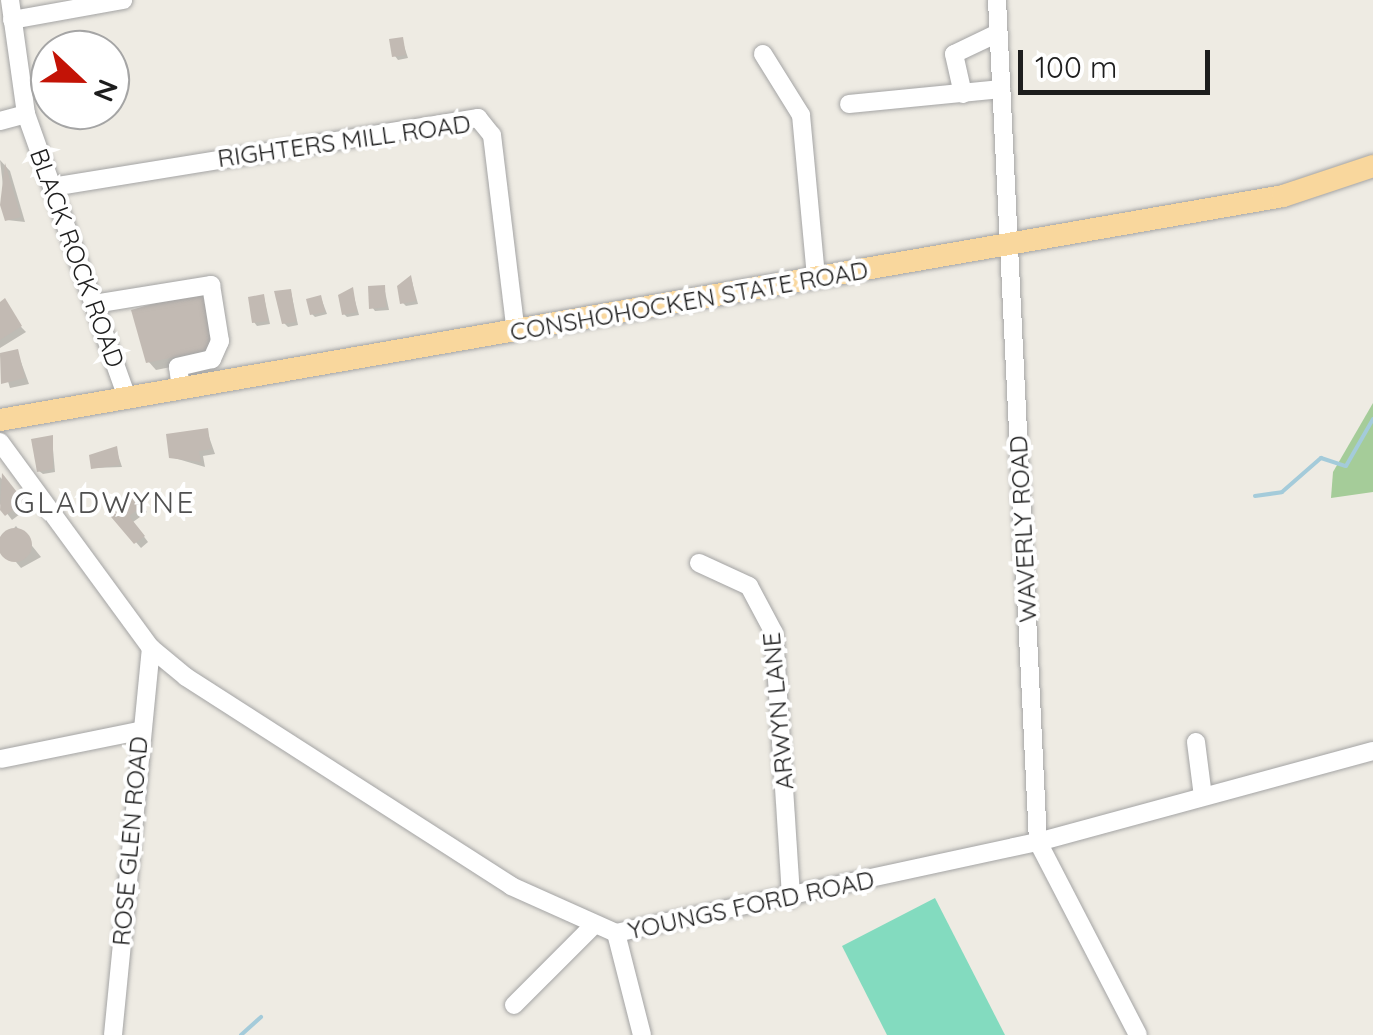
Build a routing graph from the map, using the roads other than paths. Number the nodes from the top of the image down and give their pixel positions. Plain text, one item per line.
1 (10, 0) edge
2 (123, 0) edge
3 (996, 0) edge
4 (12, 20) junction
5 (998, 33) junction
6 (763, 54) dead end
7 (1001, 89) junction
8 (964, 94) junction
9 (849, 104) dead end
10 (26, 114) junction
11 (0, 120) edge
12 (1373, 166) edge
13 (52, 187) junction
14 (1009, 244) junction
15 (816, 278) junction
16 (94, 304) junction
17 (516, 332) junction
18 (181, 389) junction
19 (127, 398) junction
20 (0, 420) edge
21 (1, 448) edge
22 (699, 563) dead end
23 (151, 648) junction
24 (139, 730) junction
25 (1196, 742) dead end
26 (1373, 751) edge
27 (0, 759) edge
28 (1203, 798) junction
29 (1038, 842) junction
30 (791, 898) junction
31 (592, 928) junction
32 (616, 933) junction
33 (514, 1005) dead end
34 (113, 1035) edge
35 (642, 1035) edge
36 (1138, 1035) edge

1 - 4 street, BLACK ROCK ROAD
2 - 4 street
3 - 5 street, WAVERLY ROAD
4 - 10 street, BLACK ROCK ROAD
5 - 7 street, WAVERLY ROAD
5 - 8 street
6 - 15 street
7 - 8 street
7 - 14 street, WAVERLY ROAD
8 - 9 street
10 - 11 street
10 - 13 street, BLACK ROCK ROAD
12 - 14 main road, CONSHOHOCKEN STATE ROAD
13 - 16 street, BLACK ROCK ROAD
13 - 17 street, RIGHTERS MILL ROAD
14 - 15 main road, CONSHOHOCKEN STATE ROAD
14 - 29 street, WAVERLY ROAD
15 - 17 main road, CONSHOHOCKEN STATE ROAD
16 - 18 street
16 - 19 street, BLACK ROCK ROAD
17 - 18 main road, CONSHOHOCKEN STATE ROAD
18 - 19 main road, CONSHOHOCKEN STATE ROAD
19 - 20 main road, CONSHOHOCKEN STATE ROAD
21 - 23 street, YOUNGS FORD ROAD
22 - 30 street, ARWYN LANE
23 - 24 street, ROSE GLEN ROAD
23 - 31 street, YOUNGS FORD ROAD
24 - 27 street
24 - 34 street, ROSE GLEN ROAD
25 - 28 street
26 - 28 street, YOUNGS FORD ROAD
28 - 29 street, YOUNGS FORD ROAD
29 - 30 street, YOUNGS FORD ROAD
29 - 36 street, WAVERLY ROAD
30 - 32 street, YOUNGS FORD ROAD
31 - 32 street, YOUNGS FORD ROAD
31 - 33 street
32 - 35 street

